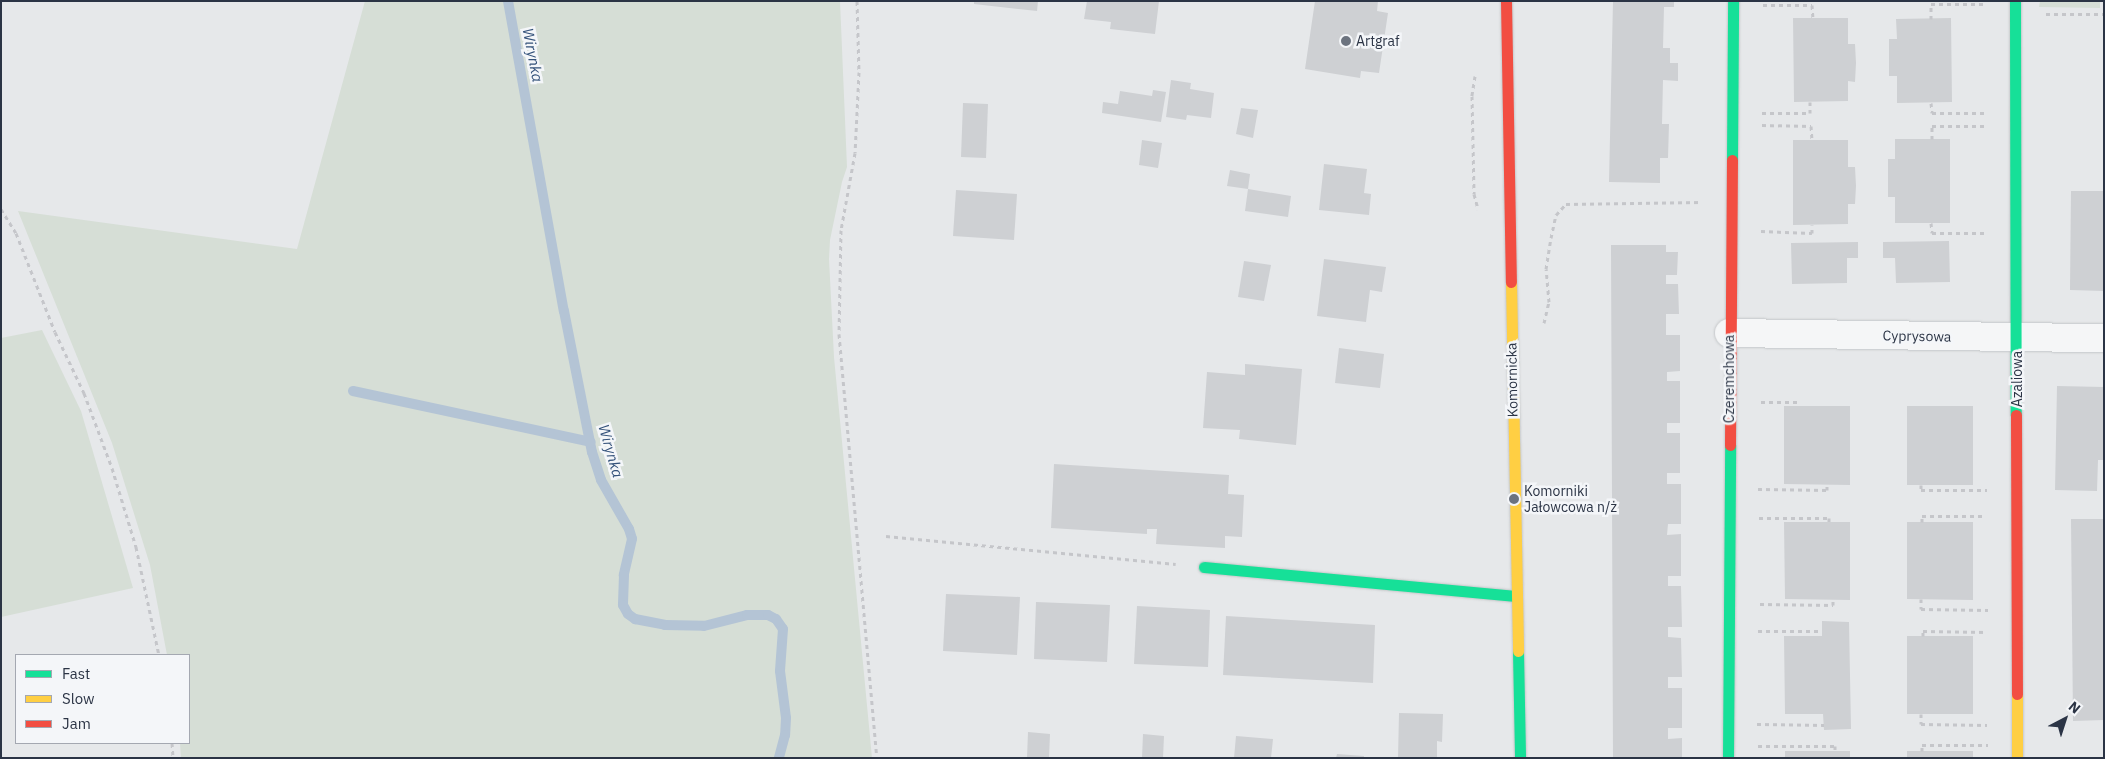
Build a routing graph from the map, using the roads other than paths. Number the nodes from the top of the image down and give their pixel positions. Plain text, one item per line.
1 (1506, 1) edge
2 (1733, 3) edge
3 (2015, 3) edge
4 (1729, 333) junction
5 (2017, 337) junction
6 (2104, 338) edge
7 (1204, 567) road end
8 (1516, 596) junction
9 (1520, 758) edge
10 (1728, 758) edge
11 (2017, 758) edge

1 - 8 street, Komornicka
2 - 4 street, Czeremchowa
3 - 5 street, Azaliowa
4 - 5 street, Cyprysowa
4 - 10 street, Czeremchowa
5 - 6 street, Cyprysowa
5 - 11 street, Azaliowa
7 - 8 street
8 - 9 street, Komornicka

